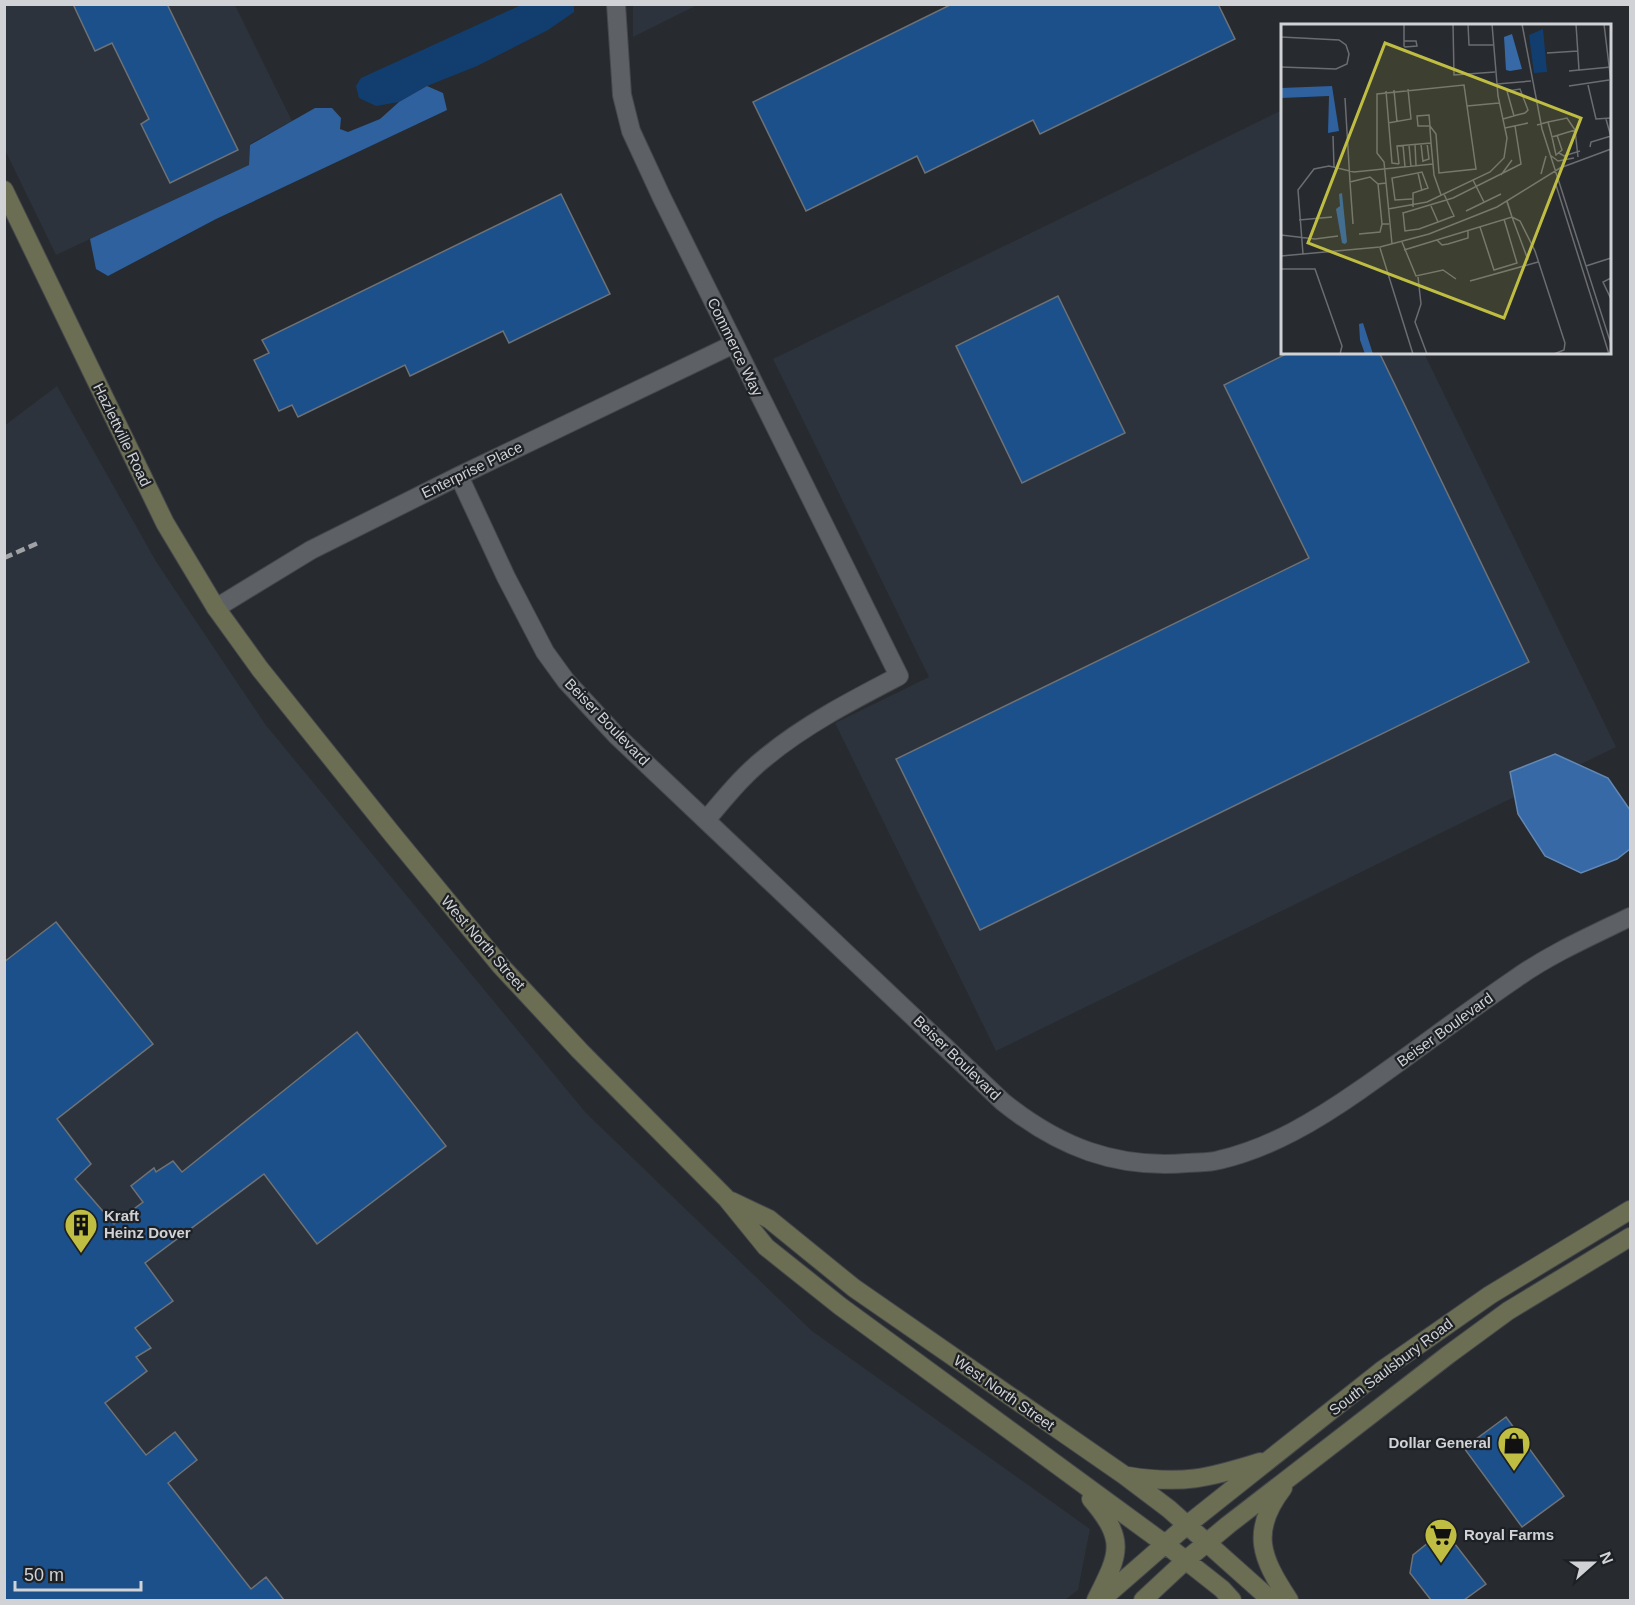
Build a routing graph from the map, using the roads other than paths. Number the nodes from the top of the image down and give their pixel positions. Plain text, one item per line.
1 (616, 4) edge
2 (4, 190) edge
3 (734, 344) junction
4 (459, 476) junction
5 (216, 608) junction
6 (260, 669) joint
7 (706, 820) junction
8 (1630, 917) edge
9 (727, 1199) junction
10 (1630, 1210) edge
11 (1630, 1237) edge
12 (1269, 1459) junction
13 (1068, 1473) junction
14 (1124, 1475) junction
15 (1293, 1475) junction
16 (1187, 1525) junction
17 (1207, 1542) junction
18 (1165, 1544) junction
19 (1186, 1560) junction
20 (1096, 1600) edge
21 (1101, 1600) edge
22 (1143, 1600) edge
23 (1233, 1600) edge
24 (1271, 1600) edge
25 (1289, 1600) edge

1 - 3 street, Commerce Way
2 - 5 main road, Hazlettville Road
3 - 4 street, Enterprise Place
3 - 7 street, Commerce Way
4 - 5 street, Enterprise Place
4 - 7 street, Beiser Boulevard
5 - 6 main road, Hazlettville Road
6 - 9 main road, West North Street
7 - 8 street, Beiser Boulevard
9 - 13 main road, West North Street
9 - 14 main road, West North Street
10 - 12 main road, South Saulsbury Road
11 - 15 main road, South Saulsbury Road
12 - 14 main road
12 - 16 main road, South Saulsbury Road
13 - 18 main road, West North Street
13 - 20 main road
14 - 16 main road, West North Street
15 - 17 main road, South Saulsbury Road
15 - 25 main road
16 - 17 main road, West North Street
16 - 18 main road, South Saulsbury Road
17 - 19 main road, South Saulsbury Road
17 - 24 main road, West North Street
18 - 19 main road, West North Street
18 - 21 main road, South Saulsbury Road
19 - 22 main road, South Saulsbury Road
19 - 23 main road, West North Street

